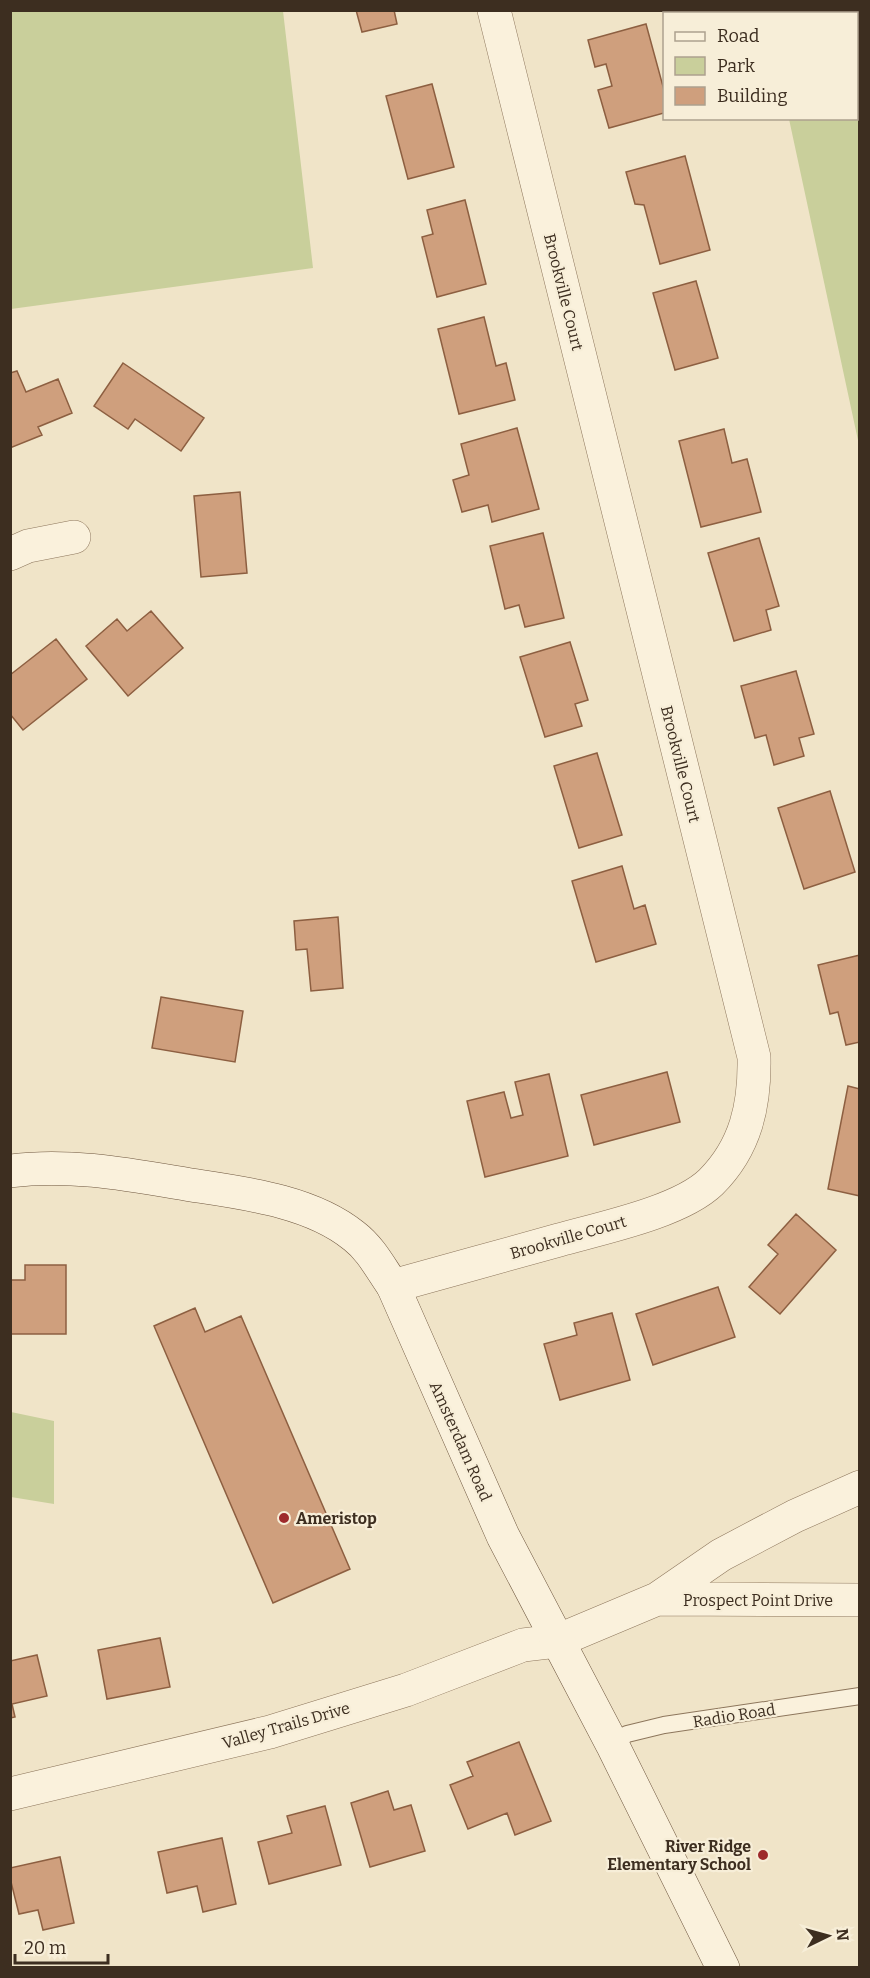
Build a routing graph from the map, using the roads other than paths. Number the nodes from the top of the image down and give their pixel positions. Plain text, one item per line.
1 (495, 10) edge
2 (74, 537) dead end
3 (10, 554) edge
4 (10, 1171) edge
5 (393, 1286) junction
6 (860, 1487) edge
7 (657, 1599) junction
8 (860, 1600) edge
9 (557, 1641) junction
10 (860, 1696) edge
11 (612, 1744) junction
12 (10, 1794) edge
13 (723, 1968) edge

1 - 5 street, Brookville Court
2 - 3 street
4 - 5 street, Amsterdam Road
5 - 9 street, Amsterdam Road
6 - 7 street, Prospect Point Drive
7 - 8 street, Prospect Point Drive
7 - 9 street, Prospect Point Drive
9 - 11 street, Amsterdam Road
9 - 12 street, Valley Trails Drive
10 - 11 lane, Radio Road
11 - 13 street, Amsterdam Road

